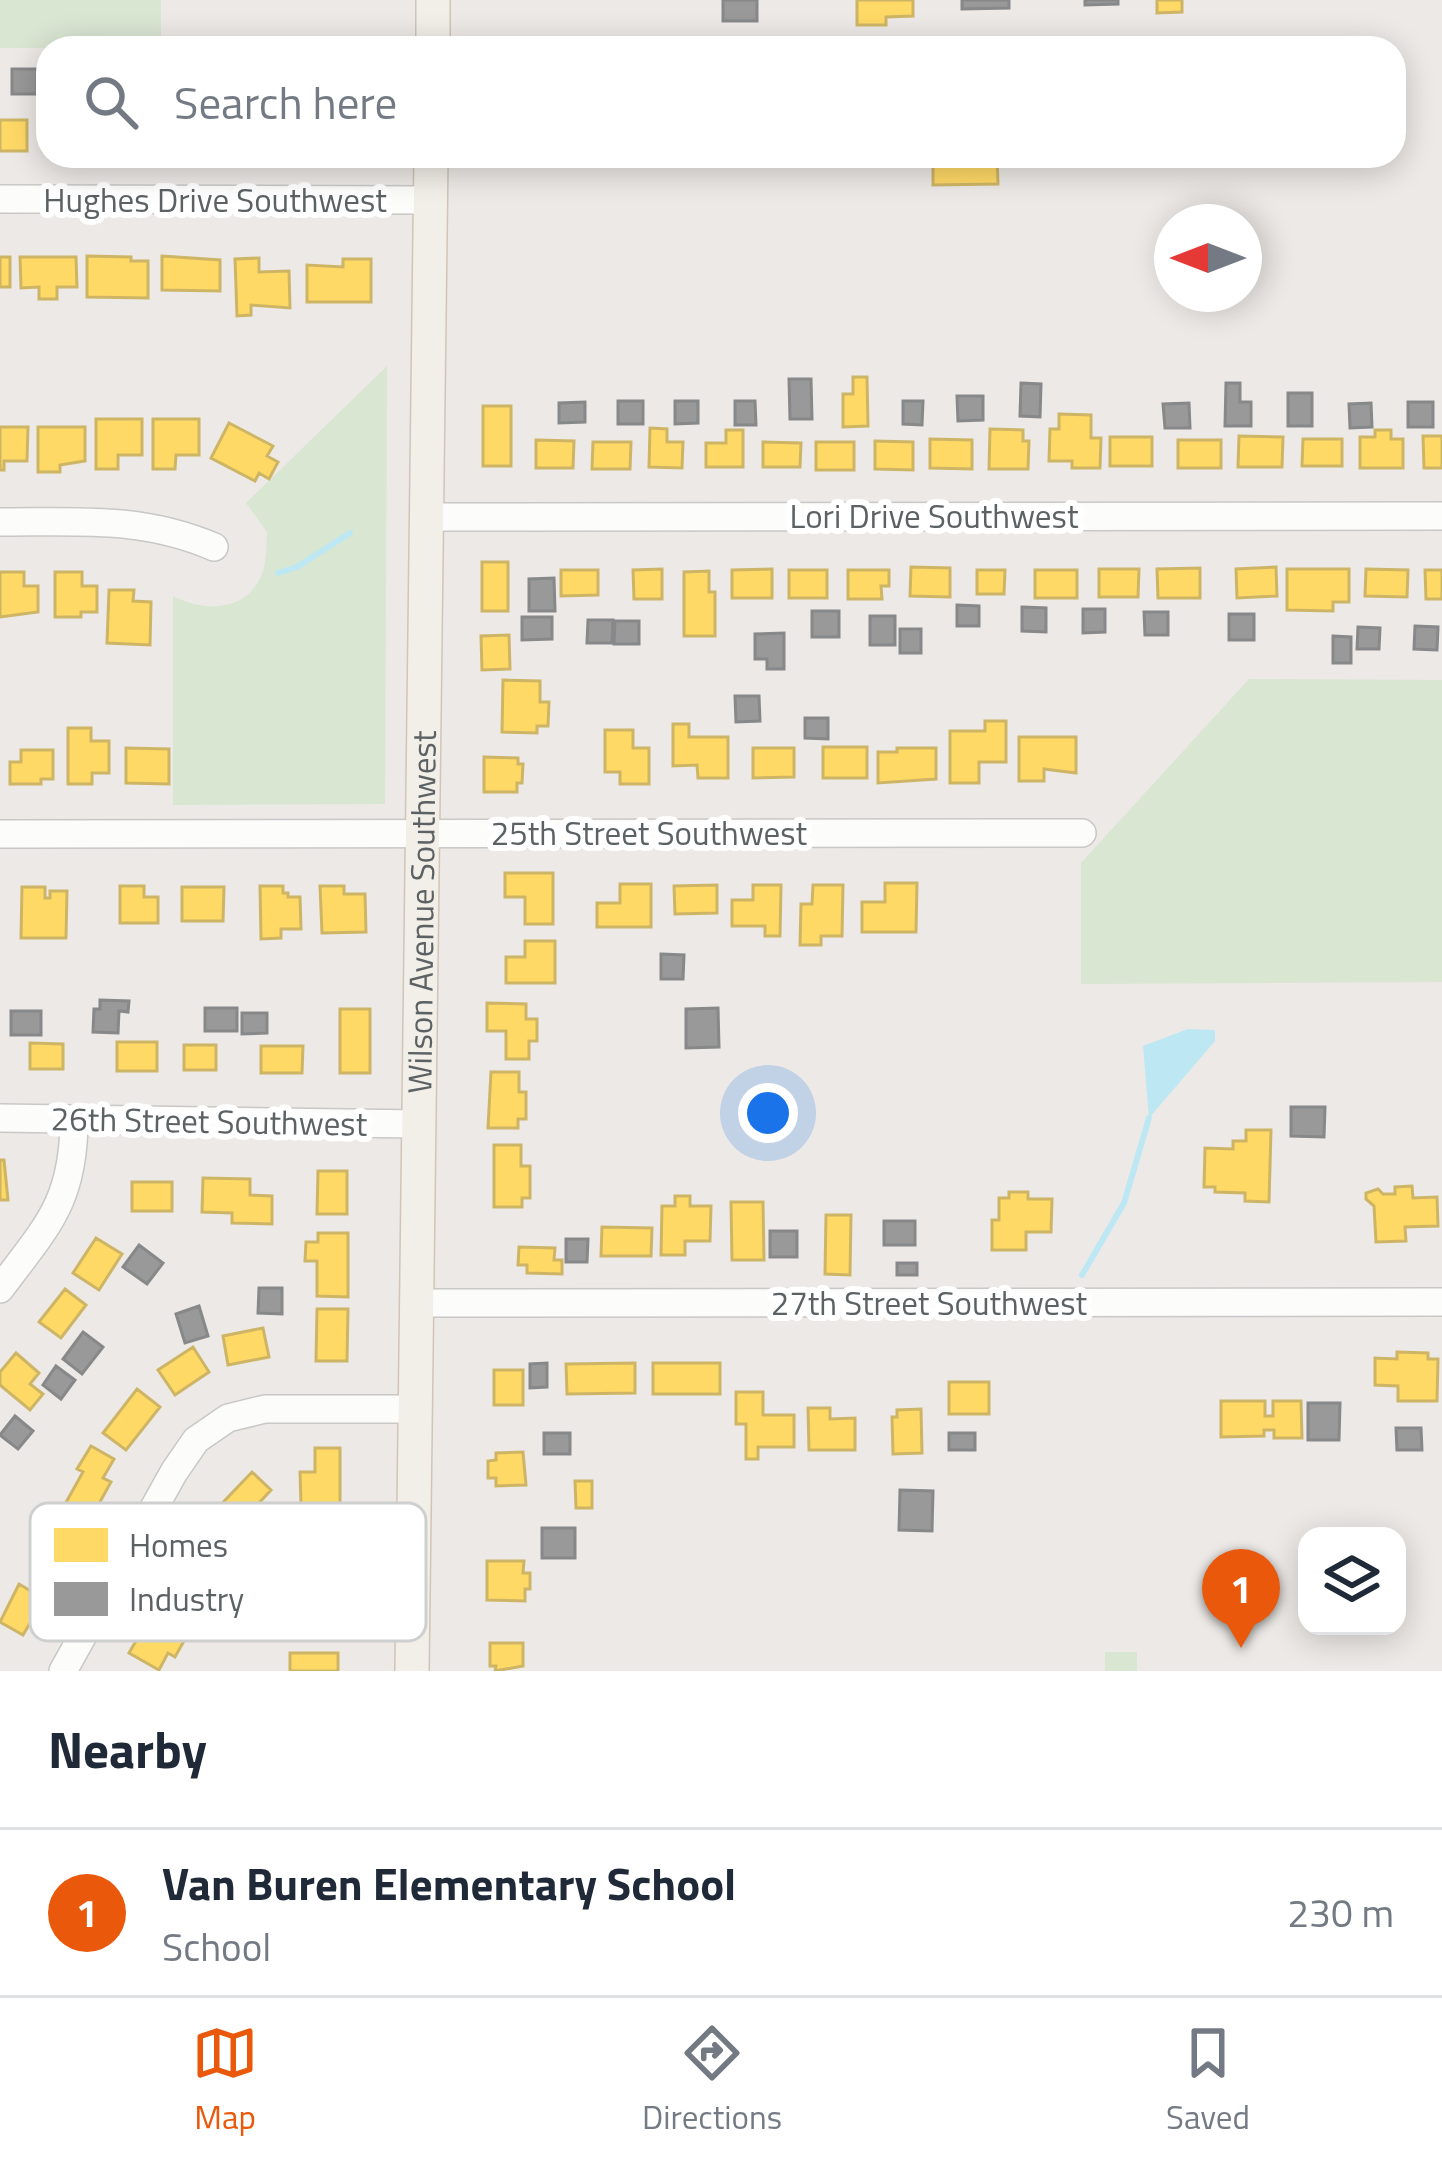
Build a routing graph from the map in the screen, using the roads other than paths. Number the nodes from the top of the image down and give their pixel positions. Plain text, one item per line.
1 (433, 0) edge
2 (433, 36) edge
3 (431, 168) edge
4 (0, 200) edge
5 (430, 200) junction
6 (1442, 516) edge
7 (427, 517) junction
8 (0, 522) edge
9 (214, 547) dead end
10 (422, 833) junction
11 (1082, 833) dead end
12 (0, 834) edge
13 (0, 1118) edge
14 (74, 1119) junction
15 (419, 1124) junction
16 (0, 1289) edge
17 (1442, 1302) edge
18 (416, 1303) junction
19 (415, 1409) junction
20 (157, 1503) edge
21 (414, 1503) edge
22 (79, 1641) edge
23 (412, 1641) edge
24 (62, 1671) edge
25 (412, 1671) edge

1 - 2 main road
3 - 5 main road, Wilson Avenue Southwest
4 - 5 street, Hughes Drive Southwest
5 - 7 main road, Wilson Avenue Southwest
6 - 7 street, Lori Drive Southwest
7 - 10 main road, Wilson Avenue Southwest
8 - 9 street
10 - 11 street, 25th Street Southwest
10 - 12 street, 25th Street Southwest
10 - 15 main road, Wilson Avenue Southwest
13 - 14 street, 26th Street Southwest
14 - 15 street, 26th Street Southwest
14 - 16 street
15 - 18 main road, Wilson Avenue Southwest
17 - 18 street, 27th Street Southwest
18 - 19 main road, Wilson Avenue Southwest
19 - 20 street
19 - 21 main road, Wilson Avenue Southwest
22 - 24 street
23 - 25 main road, Wilson Avenue Southwest

